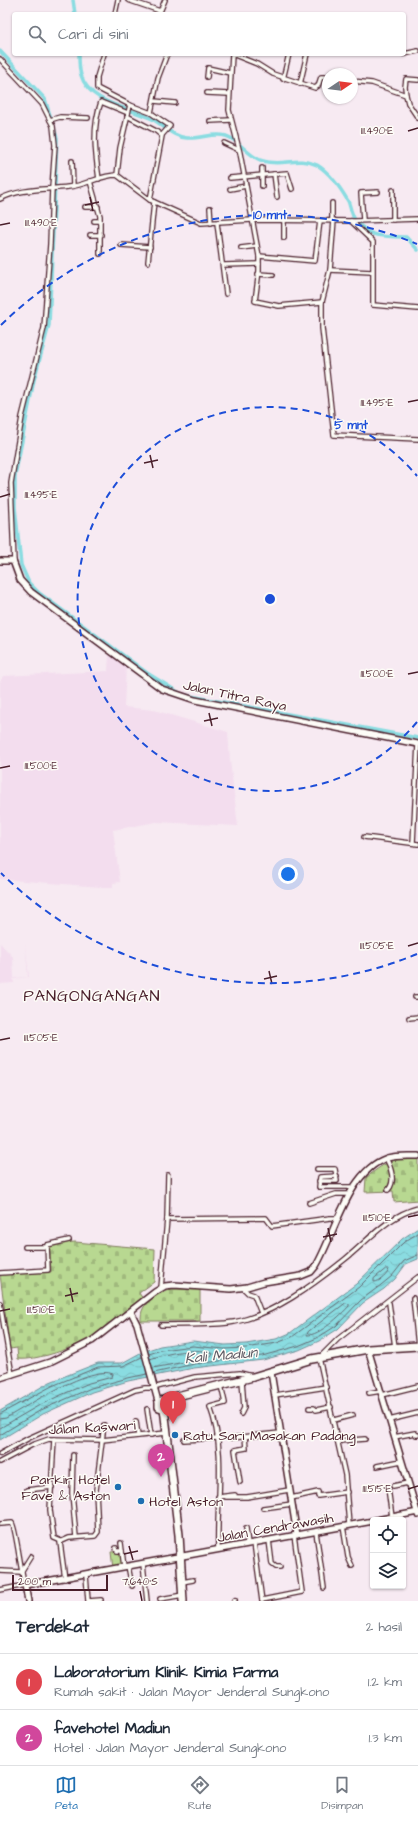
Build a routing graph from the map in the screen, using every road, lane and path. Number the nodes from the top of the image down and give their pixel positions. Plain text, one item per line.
1 (118, 0) edge
2 (128, 0) edge
3 (165, 0) edge
4 (115, 12) edge
5 (157, 12) edge
6 (159, 12) edge
7 (418, 51) edge
8 (406, 54) edge
9 (103, 56) edge
10 (165, 56) edge
11 (232, 56) edge
12 (236, 56) edge
13 (289, 56) edge
14 (307, 56) edge
15 (0, 59) edge
16 (230, 73) junction
17 (207, 76) dead end
18 (322, 77) edge
19 (283, 79) junction
20 (418, 80) edge
21 (358, 82) edge
22 (300, 84) junction
23 (207, 93) dead end
24 (103, 94) junction
25 (229, 94) junction
26 (406, 95) junction
27 (101, 100) junction
28 (154, 101) junction
29 (175, 103) dead end
30 (129, 110) junction
31 (151, 113) junction
32 (88, 118) dead end
33 (418, 118) edge
34 (53, 119) junction
35 (231, 120) junction
36 (210, 121) dead end
37 (162, 135) junction
38 (224, 143) dead end
39 (239, 150) junction
40 (72, 161) dead end
41 (262, 168) dead end
42 (274, 174) junction
43 (117, 175) junction
44 (261, 175) junction
45 (99, 178) junction
46 (230, 178) dead end
47 (244, 178) junction
48 (90, 182) junction
49 (73, 186) junction
50 (246, 186) junction
51 (262, 186) dead end
52 (53, 188) junction
53 (230, 188) dead end
54 (292, 189) dead end
55 (393, 190) dead end
56 (378, 192) dead end
57 (277, 197) dead end
58 (0, 198) edge
59 (152, 201) junction
60 (332, 203) dead end
61 (85, 207) dead end
62 (98, 207) junction
63 (210, 208) dead end
64 (418, 219) edge
65 (252, 220) junction
66 (284, 220) junction
67 (333, 220) junction
68 (362, 220) junction
69 (393, 220) junction
70 (94, 221) dead end
71 (100, 221) junction
72 (320, 221) junction
73 (350, 221) junction
74 (211, 223) junction
75 (217, 223) junction
76 (90, 235) dead end
77 (100, 235) junction
78 (284, 238) dead end
79 (121, 244) dead end
80 (257, 246) junction
81 (150, 247) junction
82 (241, 248) dead end
83 (100, 254) dead end
84 (259, 256) junction
85 (148, 262) dead end
86 (259, 264) junction
87 (224, 265) junction
88 (330, 270) junction
89 (372, 272) junction
90 (258, 274) junction
91 (274, 275) dead end
92 (226, 294) dead end
93 (322, 302) junction
94 (418, 309) edge
95 (418, 439) edge
96 (0, 560) edge
97 (14, 562) junction
98 (418, 744) edge
99 (417, 766) edge
100 (416, 814) edge
101 (413, 831) junction
102 (418, 832) edge
103 (364, 837) dead end
104 (413, 843) junction
105 (418, 844) edge
106 (418, 1017) edge
107 (409, 1018) dead end
108 (418, 1156) edge
109 (386, 1158) junction
110 (317, 1169) dead end
111 (168, 1175) dead end
112 (328, 1176) junction
113 (337, 1176) junction
114 (328, 1181) junction
115 (337, 1181) junction
116 (319, 1182) junction
117 (328, 1187) junction
118 (338, 1187) junction
119 (354, 1187) junction
120 (388, 1190) dead end
121 (350, 1194) junction
122 (309, 1203) dead end
123 (418, 1208) edge
124 (339, 1218) junction
125 (167, 1219) junction
126 (68, 1240) dead end
127 (26, 1247) dead end
128 (47, 1247) junction
129 (0, 1273) edge
130 (418, 1277) edge
131 (161, 1288) junction
132 (243, 1288) junction
133 (413, 1298) dead end
134 (0, 1303) edge
135 (389, 1303) dead end
136 (131, 1312) junction
137 (261, 1313) junction
138 (161, 1325) dead end
139 (2, 1334) edge
140 (418, 1346) edge
141 (395, 1348) junction
142 (368, 1350) junction
143 (319, 1358) junction
144 (271, 1372) junction
145 (12, 1375) junction
146 (253, 1377) junction
147 (0, 1378) edge
148 (242, 1380) junction
149 (221, 1385) junction
150 (418, 1386) edge
151 (154, 1387) junction
152 (326, 1387) junction
153 (369, 1393) dead end
154 (381, 1393) junction
155 (275, 1395) junction
156 (162, 1405) junction
157 (331, 1407) junction
158 (309, 1408) dead end
159 (147, 1409) dead end
160 (241, 1414) dead end
161 (418, 1414) edge
162 (354, 1415) dead end
163 (334, 1420) junction
164 (389, 1420) junction
165 (136, 1422) dead end
166 (104, 1425) dead end
167 (166, 1433) junction
168 (280, 1433) junction
169 (151, 1435) junction
170 (418, 1435) edge
171 (138, 1436) junction
172 (245, 1436) junction
173 (394, 1437) junction
174 (54, 1438) junction
175 (217, 1438) junction
176 (231, 1438) dead end
177 (365, 1439) dead end
178 (102, 1440) junction
179 (184, 1440) dead end
180 (339, 1441) junction
181 (0, 1454) edge
182 (73, 1455) dead end
183 (401, 1461) junction
184 (0, 1462) edge
185 (377, 1466) dead end
186 (240, 1482) dead end
187 (408, 1483) junction
188 (393, 1486) dead end
189 (52, 1487) junction
190 (388, 1488) dead end
191 (27, 1490) dead end
192 (289, 1490) junction
193 (347, 1492) junction
194 (235, 1495) dead end
195 (218, 1497) junction
196 (226, 1498) junction
197 (291, 1501) junction
198 (263, 1508) dead end
199 (418, 1513) edge
200 (390, 1517) edge
201 (396, 1517) edge
202 (370, 1521) edge
203 (0, 1524) edge
204 (349, 1525) junction
205 (343, 1526) junction
206 (246, 1528) dead end
207 (316, 1532) junction
208 (295, 1535) junction
209 (76, 1537) junction
210 (269, 1540) junction
211 (62, 1541) junction
212 (121, 1543) dead end
213 (251, 1544) junction
214 (116, 1548) dead end
215 (218, 1549) junction
216 (122, 1550) junction
217 (31, 1556) dead end
218 (181, 1557) junction
219 (143, 1564) junction
220 (352, 1566) dead end
221 (126, 1567) junction
222 (280, 1567) dead end
223 (0, 1571) edge
224 (21, 1572) junction
225 (86, 1574) junction
226 (65, 1578) junction
227 (193, 1580) dead end
228 (182, 1582) junction
229 (25, 1585) junction
230 (132, 1586) dead end
231 (324, 1588) dead end
232 (0, 1590) edge
233 (183, 1598) edge
234 (160, 1599) dead end
235 (101, 1600) dead end
236 (28, 1601) edge
237 (88, 1601) edge
238 (147, 1601) edge
239 (262, 1601) edge

1 - 4 street
2 - 5 street
3 - 6 street
7 - 8 street
9 - 24 street
10 - 28 street
11 - 16 street
12 - 19 street
13 - 19 street
14 - 22 street
15 - 34 street
16 - 17 street
16 - 25 street
18 - 22 street
19 - 22 street
20 - 26 street
21 - 26 street
23 - 25 street
24 - 27 street
24 - 30 street
25 - 35 street
26 - 33 street
27 - 30 street
27 - 45 street
28 - 29 street
28 - 31 street
30 - 31 street
30 - 37 street
30 - 43 street
31 - 37 street
32 - 34 street
34 - 52 street
35 - 36 street
35 - 39 street
37 - 59 street
38 - 39 street
39 - 47 street
40 - 49 street
41 - 44 street
42 - 44 street
42 - 54 street
42 - 57 street
43 - 45 street
43 - 59 street
44 - 47 street
44 - 51 street
45 - 48 street
46 - 47 street
47 - 50 street
48 - 49 street
48 - 62 street
49 - 52 street
50 - 53 street
50 - 65 street
52 - 58 street
52 - 97 street
55 - 69 street
56 - 68 street
59 - 74 street
59 - 81 street
60 - 67 street
61 - 62 street
62 - 71 street
63 - 74 street
64 - 69 street
65 - 66 street
65 - 75 street
65 - 80 street
66 - 72 street
66 - 78 street
67 - 72 street
67 - 73 street
67 - 88 street
68 - 69 street
68 - 73 street
70 - 71 street
71 - 77 street
72 - 84 street
73 - 89 street
74 - 75 street
75 - 87 street
76 - 77 street
77 - 83 street
79 - 81 street
80 - 82 street
80 - 84 street
81 - 85 street
84 - 86 street
86 - 87 street
86 - 90 street
87 - 92 street
88 - 89 street
88 - 93 street
89 - 94 street
90 - 91 street
90 - 93 street
93 - 95 street
96 - 97 street
97 - 98 street, Jalan Titra Raya
98 - 99 street
99 - 100 street
100 - 101 street
101 - 102 street
101 - 104 street
103 - 104 street
104 - 105 street
106 - 107 street
108 - 109 street
109 - 119 street
109 - 120 street
110 - 113 street
111 - 125 street
112 - 113 street
112 - 114 street
112 - 116 street
113 - 115 street
114 - 115 street
114 - 116 street
114 - 117 street
115 - 118 street
116 - 117 street
117 - 118 street
118 - 119 street
119 - 121 street
121 - 122 street
121 - 124 street
123 - 137 street
124 - 125 street
124 - 132 street
125 - 131 street
126 - 128 street
127 - 128 street
128 - 129 street
130 - 143 street
131 - 132 street
131 - 136 street
132 - 137 street
133 - 140 street
134 - 139 street
135 - 141 street
136 - 145 street
136 - 151 street
137 - 138 street
139 - 145 street
140 - 141 highway
141 - 142 highway
142 - 143 highway
142 - 154 street
143 - 144 highway
143 - 152 street
144 - 146 highway
144 - 155 street
145 - 147 street
146 - 148 highway
146 - 151 street
148 - 149 highway
148 - 160 street
149 - 156 highway
149 - 175 street
150 - 154 street
151 - 156 street
151 - 181 street
152 - 155 street
152 - 157 street
153 - 154 street
154 - 164 street
155 - 168 street
156 - 167 highway
157 - 158 street
157 - 163 street
159 - 169 street
161 - 164 street
162 - 163 street
163 - 180 street
164 - 173 street
165 - 171 street
166 - 178 street
167 - 169 street, Jalan Kaswari
167 - 218 highway
168 - 172 street
168 - 192 street
169 - 171 street, Jalan Kaswari
170 - 173 street
171 - 178 street, Jalan Kaswari
172 - 176 street
172 - 186 street
173 - 183 street
174 - 178 street, Jalan Kaswari
174 - 184 street, Jalan Kaswari
174 - 189 street
175 - 179 street
175 - 195 street
177 - 180 street
178 - 209 street
180 - 193 street
182 - 209 street
183 - 185 street
183 - 187 street
187 - 188 street
187 - 199 street
189 - 191 street
189 - 211 street
190 - 200 street
192 - 196 street
192 - 197 street
193 - 197 street
193 - 204 street
194 - 196 street
195 - 196 street
195 - 215 street
197 - 198 street
197 - 208 street
199 - 201 street, Jalan Cendrawasih
202 - 204 street, Jalan Cendrawasih
203 - 224 street
204 - 205 street, Jalan Cendrawasih
205 - 207 street, Jalan Cendrawasih
205 - 220 street
206 - 213 street
207 - 208 street, Jalan Cendrawasih
207 - 231 street
208 - 210 street, Jalan Cendrawasih
208 - 239 street
209 - 211 street
210 - 213 street, Jalan Cendrawasih
210 - 222 street
211 - 226 street
212 - 216 street
213 - 215 street, Jalan Cendrawasih
213 - 239 street
214 - 216 street
215 - 218 street, Jalan Cendrawasih
216 - 221 street
217 - 224 street
218 - 219 street, Jalan Cendrawasih
218 - 228 highway
219 - 221 street, Jalan Cendrawasih
219 - 238 street
221 - 225 street, Jalan Cendrawasih
221 - 230 street
223 - 224 street
224 - 229 street
225 - 226 street, Jalan Cendrawasih
225 - 237 street
226 - 229 street, Jalan Cendrawasih
227 - 228 street
228 - 233 highway
229 - 232 street
229 - 236 street
233 - 234 street
235 - 237 street

